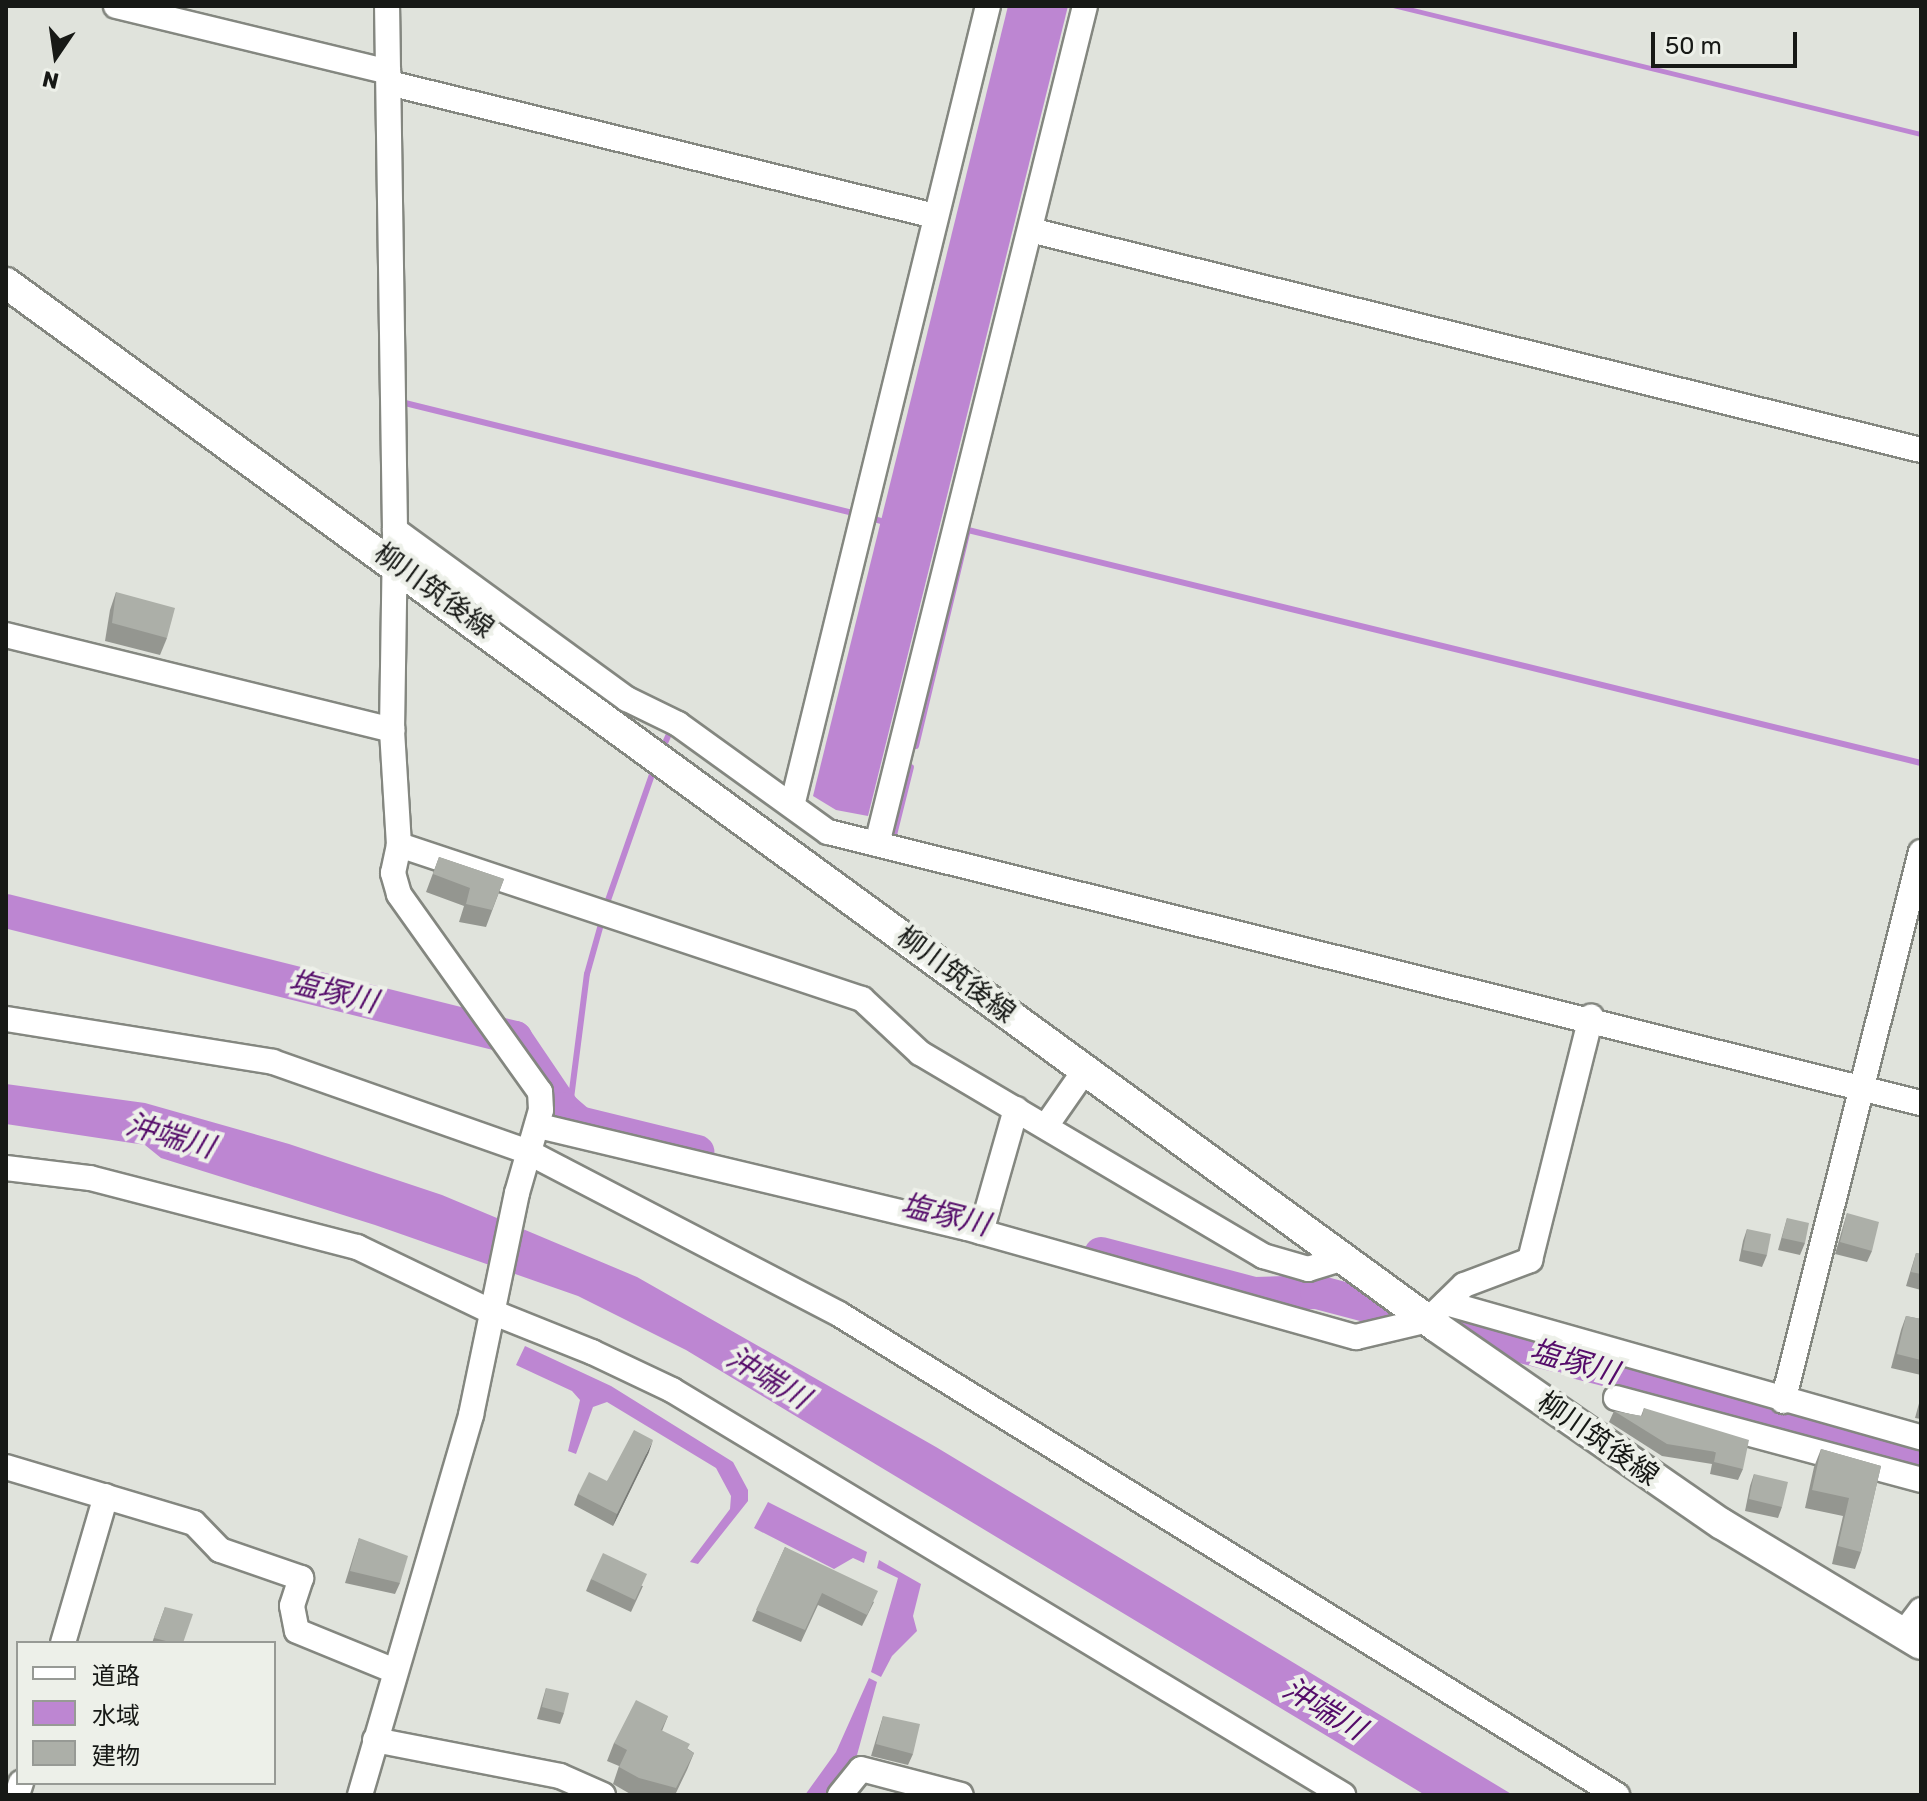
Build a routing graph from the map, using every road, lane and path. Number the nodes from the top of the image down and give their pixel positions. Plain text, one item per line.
1 (116, 6) edge
2 (387, 6) edge
3 (988, 6) edge
4 (1085, 6) edge
5 (200, 16) edge
6 (388, 78) junction
7 (935, 216) junction
8 (1030, 230) junction
9 (6, 283) edge
10 (1921, 450) edge
11 (395, 530) junction
12 (392, 560) junction
13 (6, 635) edge
14 (392, 730) junction
15 (793, 802) junction
16 (877, 844) junction
17 (399, 845) junction
18 (1921, 852) edge
19 (1591, 1017) junction
20 (6, 1019) edge
21 (1085, 1070) junction
22 (1864, 1088) junction
23 (1921, 1103) edge
24 (1016, 1109) junction
25 (539, 1126) junction
26 (1046, 1126) junction
27 (530, 1153) junction
28 (6, 1168) edge
29 (981, 1232) junction
30 (1345, 1258) junction
31 (494, 1301) junction
32 (1437, 1312) junction
33 (1616, 1398) dead end
34 (1783, 1401) junction
35 (1921, 1437) edge
36 (6, 1467) edge
37 (1921, 1480) edge
38 (106, 1496) junction
39 (1915, 1629) edge
40 (64, 1641) edge
41 (395, 1671) junction
42 (375, 1740) junction
43 (360, 1795) edge
44 (603, 1795) edge
45 (840, 1795) edge
46 (961, 1795) edge
47 (1343, 1795) edge
48 (1617, 1795) edge

1 - 5 street
2 - 6 street
3 - 7 street
4 - 8 street
5 - 6 street
6 - 7 street
6 - 11 street
7 - 15 street
8 - 10 street
8 - 16 street
9 - 12 main road, 柳川筑後線
11 - 12 street
11 - 15 street
12 - 14 street
12 - 21 main road, 柳川筑後線
13 - 14 street
14 - 17 street
15 - 16 street
16 - 19 street
17 - 24 street
17 - 25 street
18 - 22 street
19 - 22 street
19 - 32 street
20 - 27 street
21 - 26 street
21 - 30 main road, 柳川筑後線
22 - 23 street
22 - 34 street
24 - 26 street
24 - 29 street
25 - 27 street
25 - 29 street
26 - 30 street
27 - 31 street
27 - 48 street
28 - 31 street
29 - 32 street
30 - 32 main road, 柳川筑後線
31 - 41 street
31 - 47 street
32 - 34 street
32 - 39 main road, 柳川筑後線
33 - 37 street
34 - 35 street
36 - 38 street
38 - 40 street
38 - 41 street
41 - 42 street
42 - 43 street
42 - 44 street
45 - 46 street

